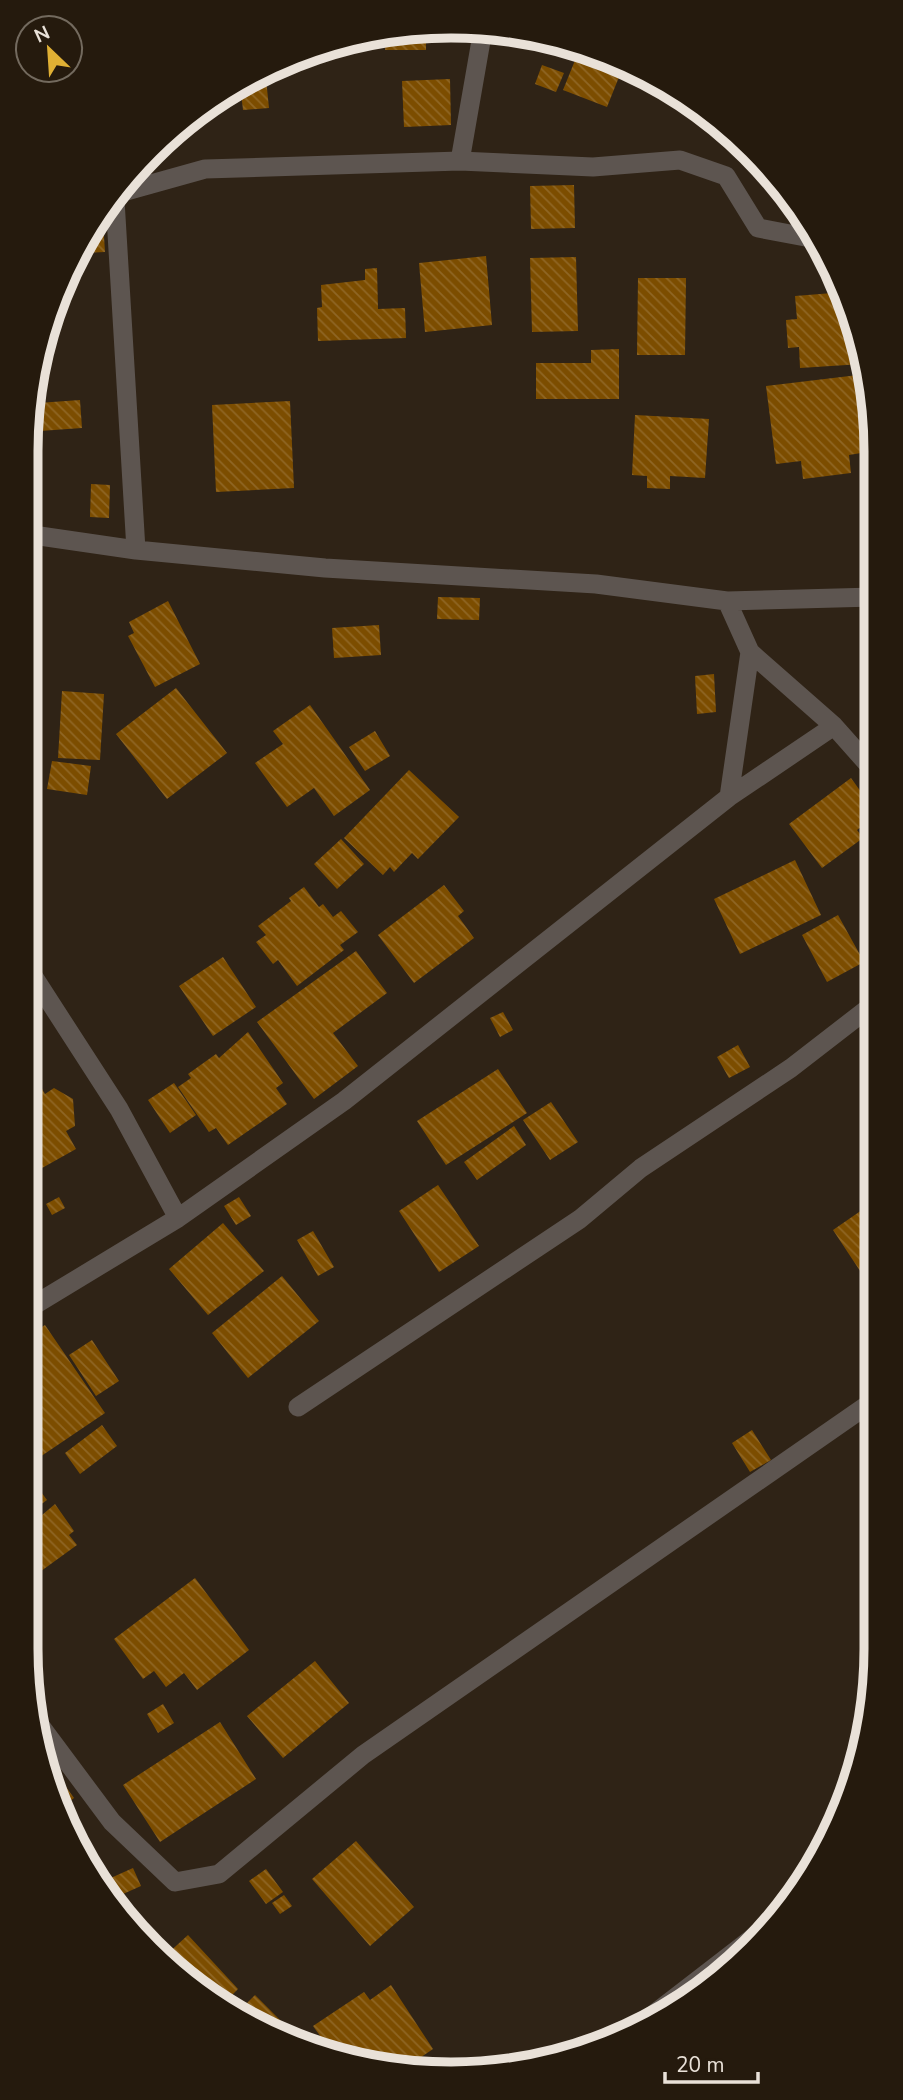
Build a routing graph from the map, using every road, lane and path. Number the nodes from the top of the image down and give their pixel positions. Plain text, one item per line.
1 (481, 39) edge
2 (460, 161) junction
3 (133, 189) edge
4 (116, 211) edge
5 (805, 239) edge
6 (38, 536) edge
7 (136, 550) junction
8 (864, 597) edge
9 (727, 601) junction
10 (750, 652) junction
11 (834, 726) junction
12 (864, 760) edge
13 (729, 797) junction
14 (38, 984) edge
15 (864, 1012) edge
16 (178, 1217) junction
17 (38, 1303) edge
18 (298, 1407) dead end
19 (864, 1407) edge
20 (48, 1736) edge

1 - 2 street
2 - 3 street
2 - 5 street
4 - 7 street
6 - 7 street
7 - 9 street
8 - 9 street
9 - 10 street
10 - 11 street
10 - 13 street
11 - 12 street
11 - 13 street
13 - 16 street
14 - 16 street
15 - 18 street
16 - 17 street
19 - 20 street

